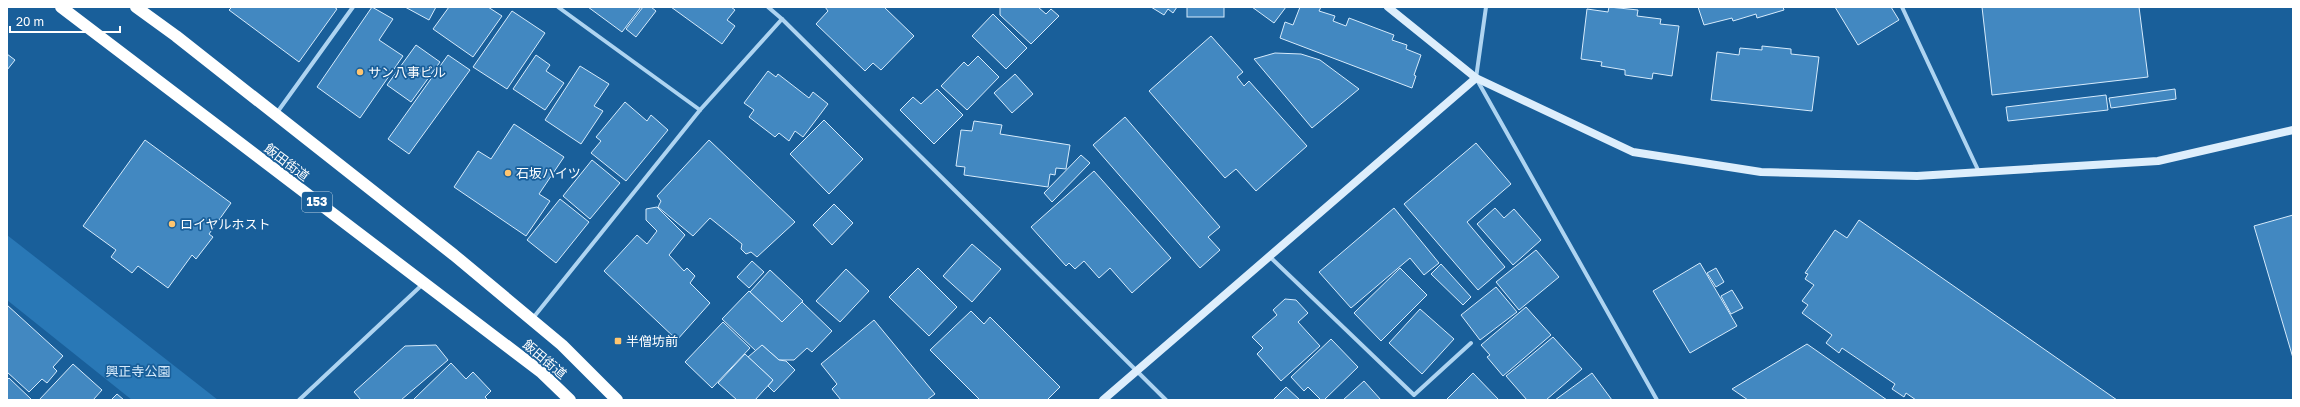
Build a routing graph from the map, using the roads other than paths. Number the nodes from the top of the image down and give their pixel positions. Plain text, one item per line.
1 (61, 7) edge
2 (136, 7) edge
3 (353, 7) edge
4 (558, 7) edge
5 (768, 7) edge
6 (1388, 7) edge
7 (1486, 7) edge
8 (1902, 7) edge
9 (782, 19) junction
10 (1476, 78) junction
11 (700, 110) junction
12 (276, 115) junction
13 (2293, 130) edge
14 (1979, 173) junction
15 (1269, 255) junction
16 (424, 283) junction
17 (532, 320) junction
18 (1471, 343) dead end
19 (1136, 370) junction
20 (299, 400) edge
21 (570, 400) edge
22 (617, 400) edge
23 (1103, 400) edge
24 (1166, 400) edge
25 (1657, 400) edge

1 - 16 highway, 飯田街道 / 153
2 - 12 highway, 飯田街道
3 - 12 street
4 - 11 street
5 - 9 street
6 - 10 street
7 - 10 street
8 - 14 street
9 - 11 street
9 - 19 street
10 - 14 street
10 - 15 street
10 - 25 street
11 - 17 street
12 - 17 highway, 飯田街道
13 - 14 street
15 - 18 street
15 - 19 street
16 - 20 street
16 - 21 highway, 飯田街道 / 153
17 - 22 highway, 飯田街道
19 - 23 street
19 - 24 street

